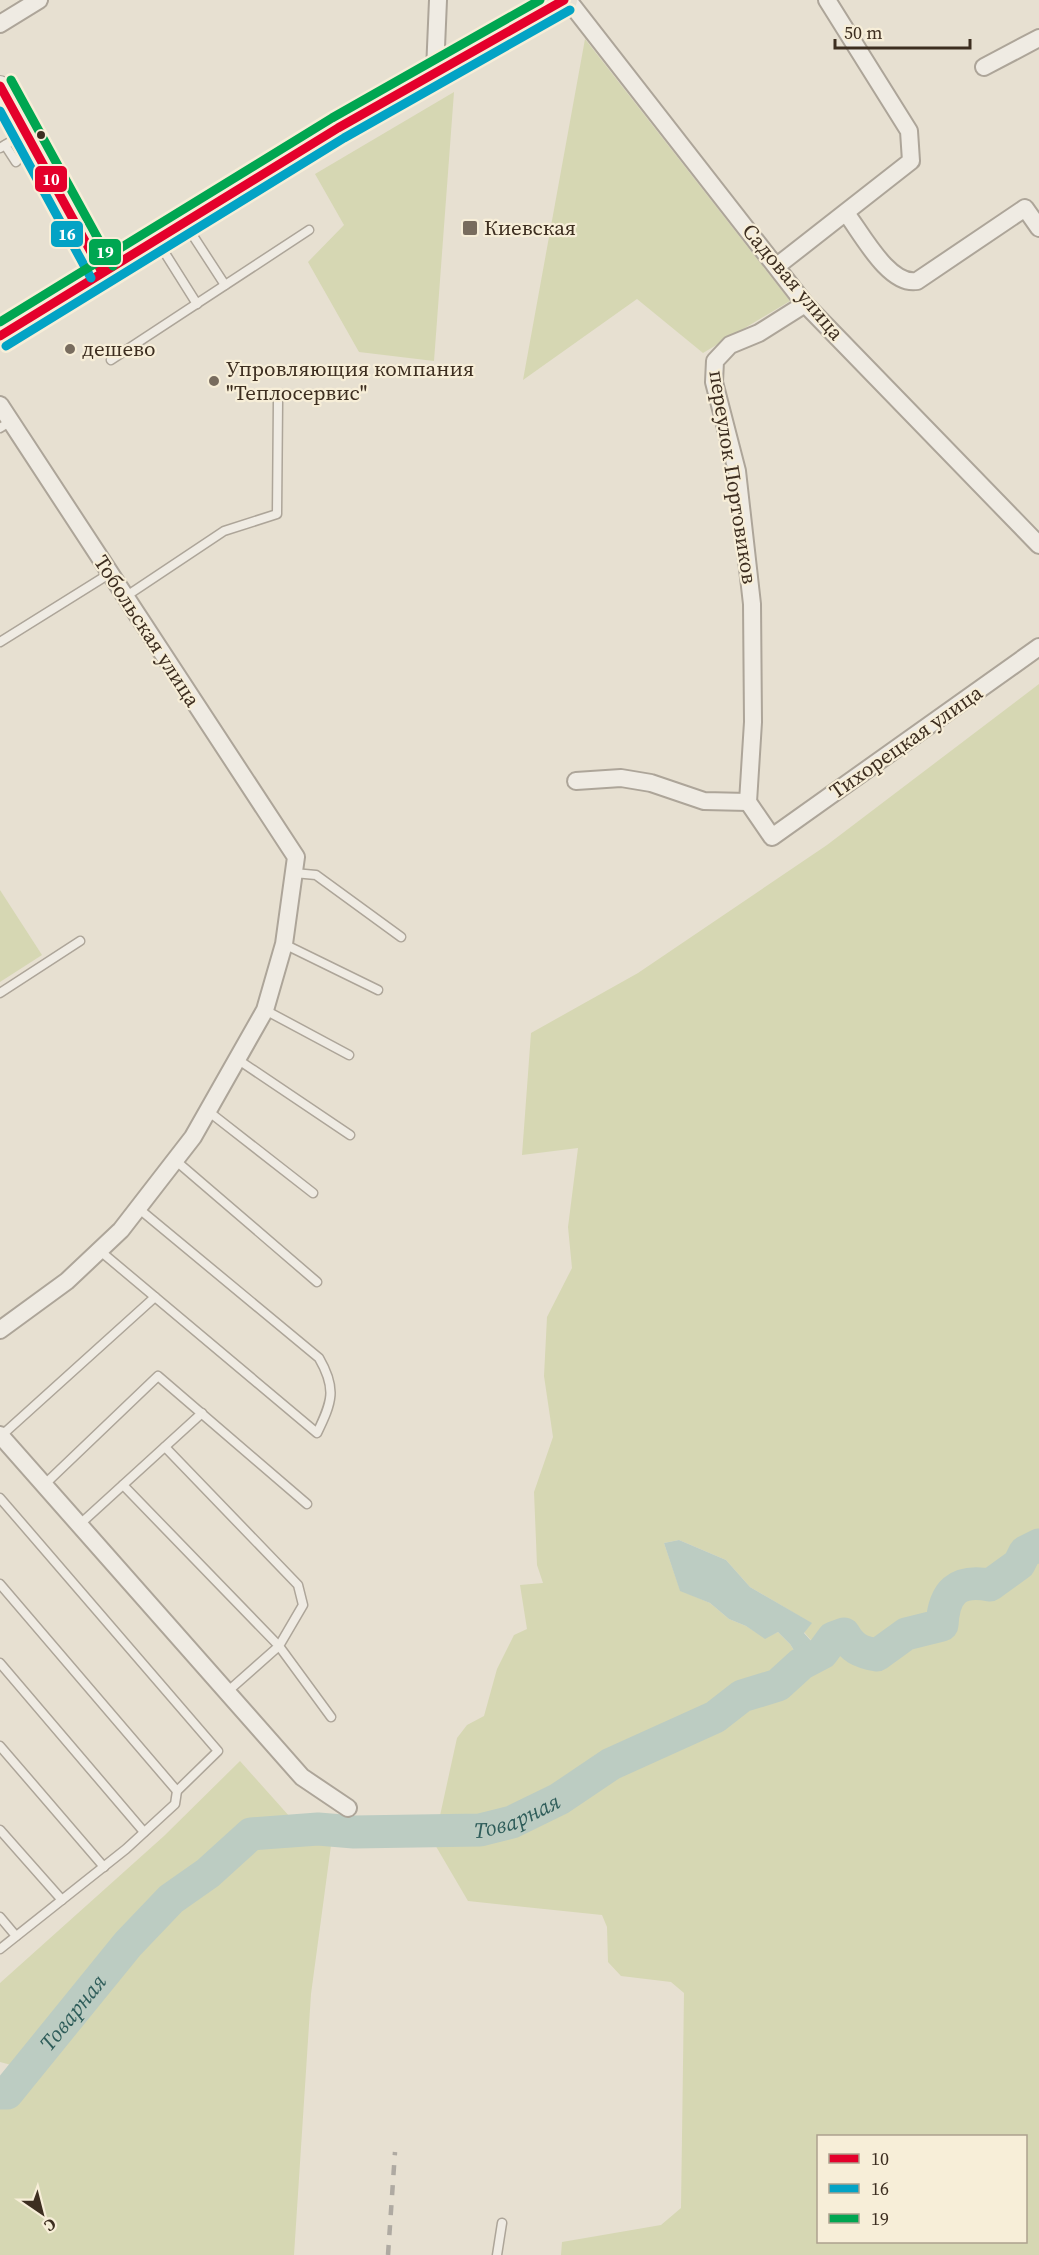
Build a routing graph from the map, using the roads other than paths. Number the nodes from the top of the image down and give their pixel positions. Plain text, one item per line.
1 (39, 0) edge
2 (438, 0) edge
3 (827, 0) edge
4 (564, 1) edge
5 (0, 24) edge
6 (1039, 38) edge
7 (984, 67) dead end
8 (435, 71) junction
9 (0, 86) edge
10 (26, 133) junction
11 (3, 146) edge
12 (16, 162) dead end
13 (846, 213) junction
14 (184, 222) junction
15 (1039, 228) edge
16 (309, 230) dead end
17 (156, 239) junction
18 (777, 266) junction
19 (102, 272) junction
20 (225, 285) junction
21 (197, 303) junction
22 (806, 304) junction
23 (0, 336) edge
24 (111, 360) dead end
25 (278, 402) dead end
26 (0, 405) edge
27 (5, 425) edge
28 (1039, 545) edge
29 (109, 574) junction
30 (124, 597) junction
31 (0, 642) edge
32 (1039, 647) edge
33 (576, 781) dead end
34 (748, 802) junction
35 (295, 865) junction
36 (401, 937) dead end
37 (80, 941) dead end
38 (284, 944) junction
39 (378, 990) dead end
40 (0, 993) edge
41 (265, 1010) junction
42 (349, 1055) dead end
43 (237, 1059) junction
44 (208, 1111) junction
45 (350, 1135) dead end
46 (175, 1160) junction
47 (313, 1194) dead end
48 (138, 1208) junction
49 (99, 1250) junction
50 (316, 1281) dead end
51 (155, 1297) junction
52 (0, 1330) edge
53 (202, 1413) junction
54 (0, 1436) edge
55 (165, 1447) junction
56 (44, 1485) junction
57 (123, 1485) junction
58 (0, 1498) edge
59 (307, 1504) dead end
60 (79, 1525) junction
61 (0, 1584) edge
62 (279, 1646) junction
63 (0, 1663) edge
64 (227, 1692) junction
65 (331, 1717) dead end
66 (0, 1746) edge
67 (177, 1791) junction
68 (348, 1808) dead end
69 (0, 1830) edge
70 (144, 1832) junction
71 (104, 1867) junction
72 (62, 1900) junction
73 (0, 1917) edge
74 (16, 1936) junction
75 (0, 1949) edge
76 (501, 2223) dead end
77 (497, 2255) edge

1 - 5 street
2 - 8 street
3 - 13 street
4 - 8 main road
4 - 18 street, Садовая улица
6 - 7 street
8 - 14 main road
9 - 10 street
10 - 11 lane
10 - 19 street
11 - 12 lane
13 - 15 street
13 - 18 street
14 - 17 main road
14 - 20 lane
16 - 20 lane
17 - 19 main road
17 - 21 lane
18 - 22 street, Садовая улица
19 - 23 main road
20 - 21 lane
21 - 24 lane
22 - 28 street, Садовая улица
22 - 34 street, переулок Портовиков
25 - 30 lane
26 - 27 street, Тобольская улица
27 - 29 street, Тобольская улица
29 - 30 street, Тобольская улица
29 - 31 lane
30 - 35 street, Тобольская улица
32 - 34 street, Тихорецкая улица
33 - 34 street
35 - 36 lane
35 - 38 street
37 - 40 lane
38 - 39 lane
38 - 41 street
41 - 42 lane
41 - 43 street
43 - 44 street
43 - 45 lane
44 - 46 street
44 - 47 lane
46 - 48 street
46 - 50 lane
48 - 49 street
48 - 51 lane
49 - 51 lane
49 - 52 street
51 - 54 lane
53 - 55 lane
53 - 56 lane
53 - 59 lane
54 - 56 street
55 - 57 lane
55 - 62 lane
56 - 60 street
57 - 60 lane
57 - 62 lane
58 - 67 lane
60 - 64 street
61 - 67 lane
62 - 64 lane
62 - 65 lane
63 - 70 lane
64 - 68 street
66 - 71 lane
67 - 70 lane
69 - 72 lane
70 - 71 lane
71 - 72 lane
72 - 74 lane
73 - 74 lane
74 - 75 lane
76 - 77 lane

